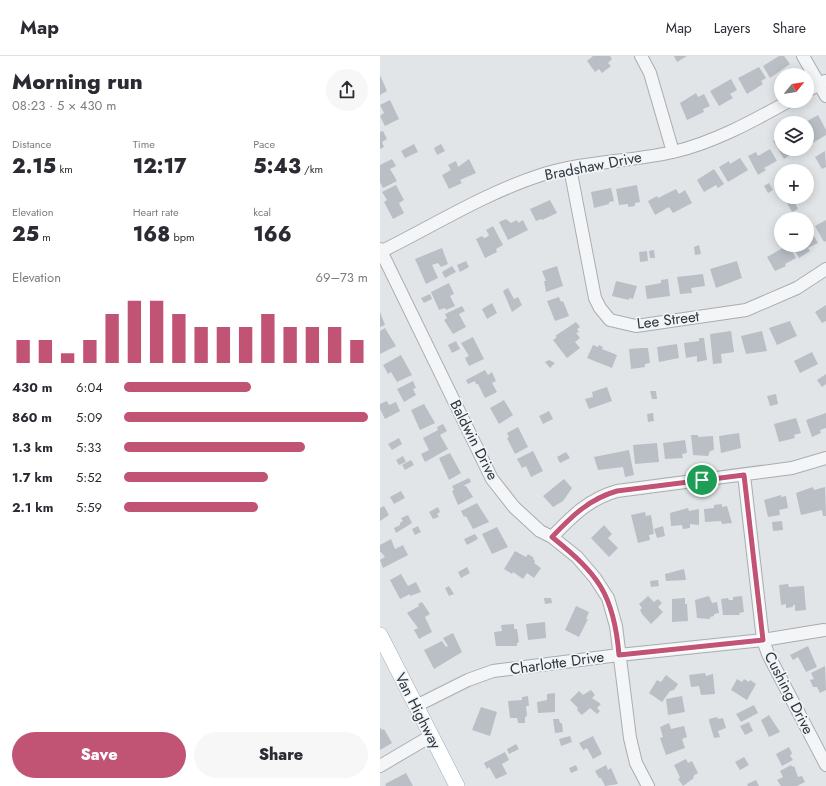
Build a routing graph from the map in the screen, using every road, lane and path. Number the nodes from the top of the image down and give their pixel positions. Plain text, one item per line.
1 (641, 56) edge
2 (803, 56) edge
3 (823, 82) edge
4 (814, 87) edge
5 (826, 96) edge
6 (775, 108) edge
7 (673, 152) junction
8 (570, 168) junction
9 (380, 251) edge
10 (826, 269) edge
11 (826, 458) edge
12 (744, 475) junction
13 (552, 537) junction
14 (824, 630) dead end
15 (380, 635) edge
16 (763, 640) junction
17 (619, 655) junction
18 (416, 706) junction
19 (431, 736) junction
20 (826, 765) edge
21 (380, 766) edge
22 (457, 786) edge
23 (648, 786) edge

1 - 7 street
2 - 3 street
3 - 4 street
3 - 5 street
6 - 7 street, Bradshaw Drive
7 - 8 street, Bradshaw Drive
8 - 9 street, Bradshaw Drive
8 - 10 street, Lee Street
9 - 13 street, Baldwin Drive
11 - 12 street
12 - 13 street
12 - 16 street, Cushing Drive
13 - 17 street, Baldwin Drive
14 - 16 street, Charlotte Drive
15 - 18 main road, Van Highway
16 - 17 street, Charlotte Drive
16 - 20 street, Cushing Drive
17 - 18 street, Charlotte Drive
17 - 23 street, Baldwin Drive
18 - 19 main road, Van Highway
19 - 21 street
19 - 22 main road, Van Highway

